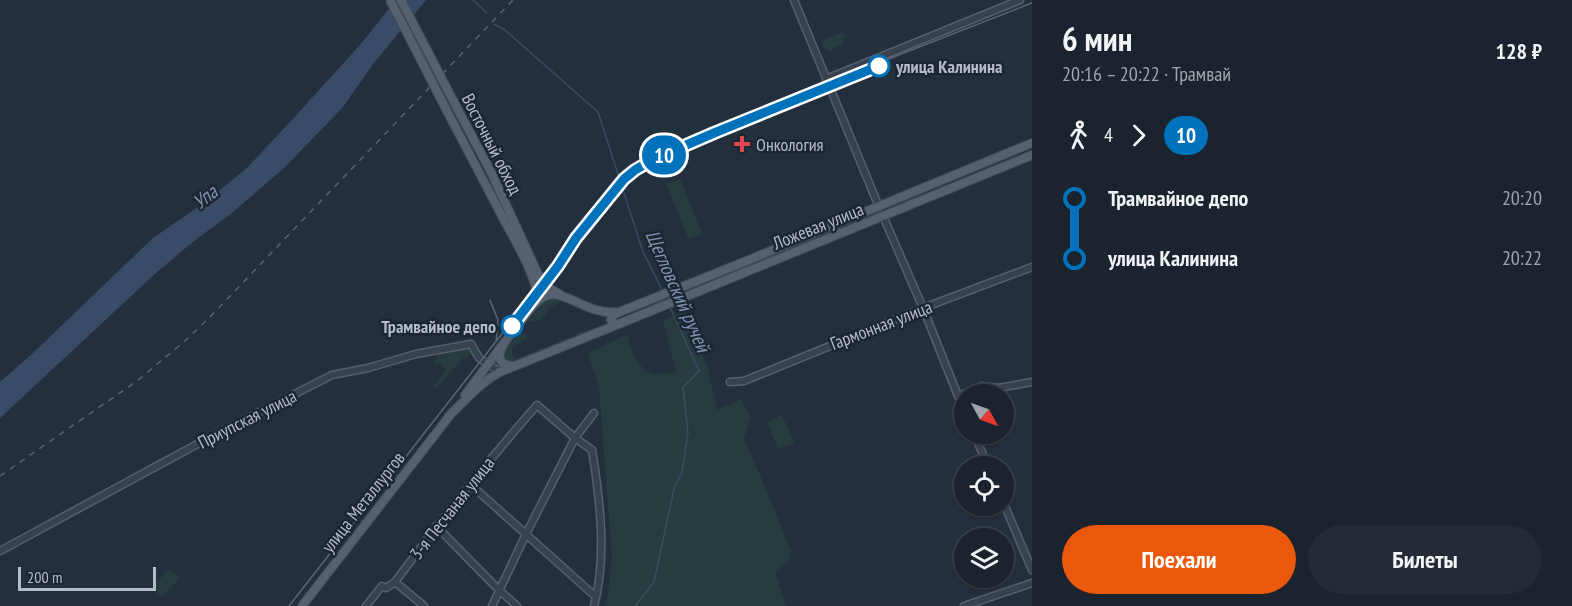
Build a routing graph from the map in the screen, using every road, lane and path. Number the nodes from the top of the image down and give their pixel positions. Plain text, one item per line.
1 (390, 0) edge
2 (401, 0) edge
3 (794, 0) edge
4 (1020, 0) edge
5 (826, 79) junction
6 (829, 87) junction
7 (1032, 143) edge
8 (1032, 155) edge
9 (654, 161) dead end
10 (879, 207) junction
11 (883, 216) junction
12 (1032, 267) edge
13 (682, 287) junction
14 (561, 296) junction
15 (686, 297) junction
16 (538, 301) junction
17 (923, 308) junction
18 (627, 309) junction
19 (616, 325) junction
20 (504, 343) junction
21 (487, 364) junction
22 (514, 366) junction
23 (500, 372) junction
24 (730, 382) dead end
25 (1032, 382) edge
26 (1014, 385) edge
27 (954, 386) edge
28 (594, 413) dead end
29 (449, 416) junction
30 (575, 438) junction
31 (471, 485) junction
32 (1009, 516) edge
33 (436, 526) junction
34 (526, 534) junction
35 (0, 551) edge
36 (1032, 570) edge
37 (395, 582) junction
38 (1032, 583) edge
39 (500, 590) junction
40 (596, 597) junction
41 (302, 606) edge
42 (366, 606) edge
43 (424, 606) edge
44 (492, 606) edge
45 (517, 606) edge
46 (594, 606) edge
47 (964, 606) edge

1 - 16 main road, Восточный обход, bridge
2 - 14 main road, Восточный обход, bridge
3 - 5 street
4 - 5 street
5 - 6 street
6 - 9 street
6 - 10 street
7 - 10 main road, Ложевая улица
8 - 11 main road, Ложевая улица
10 - 11 main road
10 - 13 main road, Ложевая улица
11 - 15 main road, Ложевая улица
11 - 17 street
12 - 17 street, Гармонная улица
13 - 15 main road
13 - 18 main road, Ложевая улица
14 - 16 main road
14 - 18 main road, Ложевая улица
15 - 19 main road, Ложевая улица
16 - 20 main road
17 - 24 street, Гармонная улица
17 - 27 street
18 - 19 main road
19 - 22 main road, Ложевая улица
20 - 21 main road, улица Металлургов
20 - 22 main road
21 - 23 street, Приупская улица
21 - 29 main road, улица Металлургов
21 - 35 street, Приупская улица
22 - 23 main road, улица Металлургов
23 - 29 main road, улица Металлургов
25 - 26 street
28 - 30 street
29 - 41 main road, улица Металлургов
30 - 31 street, 3-я Песчаная улица
30 - 34 street
30 - 40 street
31 - 33 street, 3-я Песчаная улица
31 - 34 street
32 - 36 street
33 - 37 street, 3-я Песчаная улица
33 - 39 street
34 - 39 street
34 - 40 street
37 - 42 street, 3-я Песчаная улица
37 - 43 street
38 - 47 street
39 - 44 street
39 - 45 street
40 - 46 street

